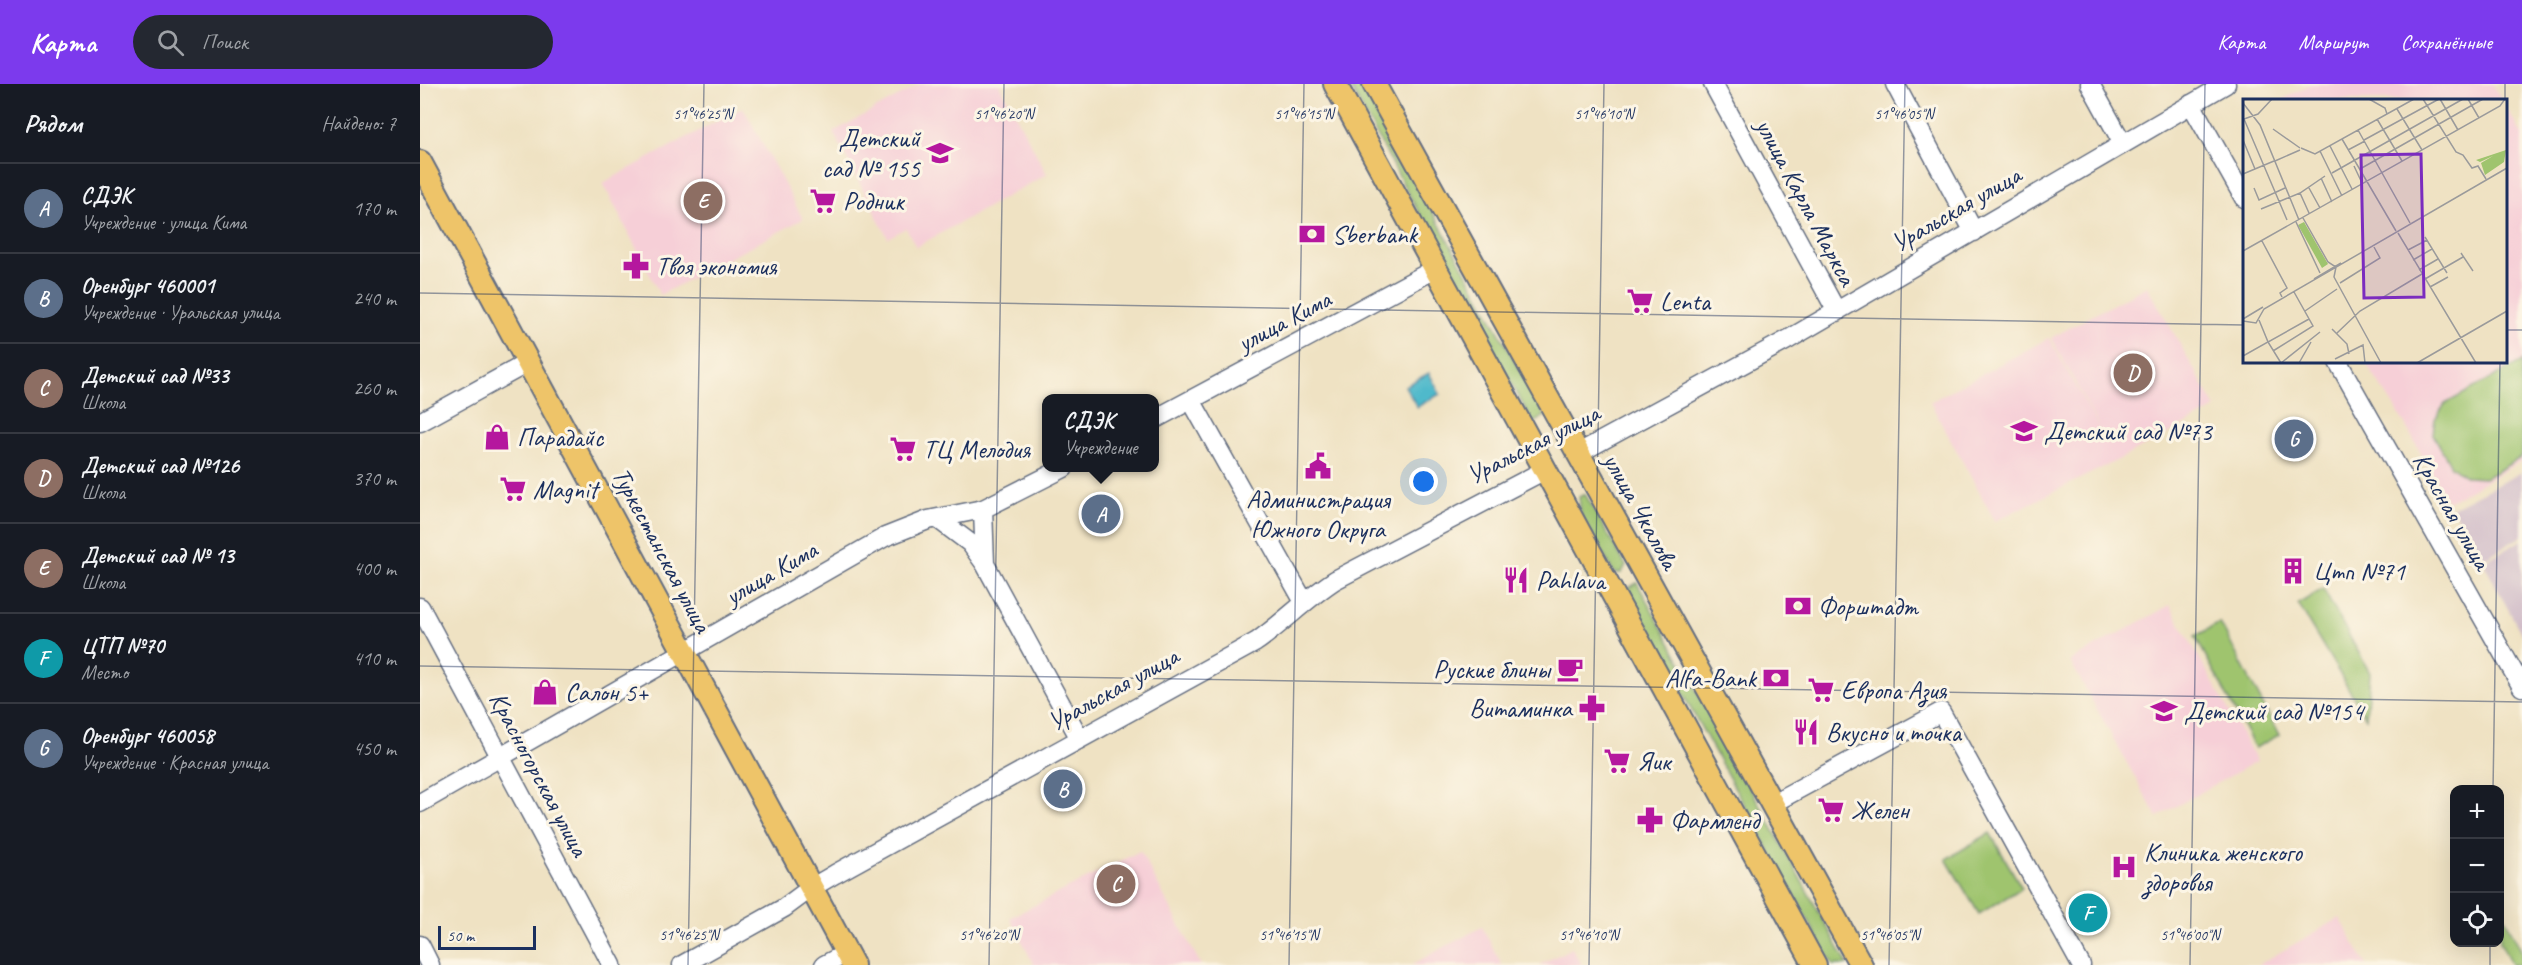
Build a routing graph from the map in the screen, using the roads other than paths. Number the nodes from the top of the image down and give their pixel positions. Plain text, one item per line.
1 (1335, 84) edge
2 (1374, 84) edge
3 (1713, 84) edge
4 (1895, 84) edge
5 (2090, 84) edge
6 (2226, 84) edge
7 (2191, 104) junction
8 (2123, 144) junction
9 (420, 162) edge
10 (2243, 196) edge
11 (1974, 232) junction
12 (1437, 268) junction
13 (1837, 312) junction
14 (529, 362) junction
15 (2339, 363) edge
16 (1191, 400) junction
17 (1159, 417) edge
18 (420, 422) edge
19 (1577, 454) junction
20 (1545, 470) junction
21 (1056, 472) edge
22 (983, 509) junction
23 (938, 519) junction
24 (985, 564) junction
25 (1641, 570) junction
26 (1609, 588) junction
27 (1304, 602) junction
28 (420, 607) edge
29 (684, 652) junction
30 (2522, 687) edge
31 (1080, 739) junction
32 (501, 757) junction
33 (420, 803) edge
34 (1773, 803) junction
35 (811, 888) junction
36 (420, 945) edge
37 (850, 959) edge
38 (430, 965) edge
39 (612, 965) edge
40 (682, 965) edge
41 (824, 965) edge
42 (1815, 965) edge
43 (1861, 965) edge
44 (2081, 965) edge

1 - 12 main road
2 - 19 main road, улица Чкалова
3 - 13 street, улица Карла Маркса
4 - 11 street
5 - 8 street
6 - 7 street, Уральская улица
7 - 8 street, Уральская улица
7 - 10 street
8 - 11 street, Уральская улица
9 - 14 main road, Туркестанская улица
11 - 13 street, Уральская улица
12 - 16 street, улица Кима
12 - 20 main road
13 - 19 street, Уральская улица
14 - 18 street
14 - 29 main road, Туркестанская улица
15 - 30 street, Красная улица
16 - 17 street, улица Кима
16 - 27 street
19 - 20 main road, Уральская улица
19 - 25 main road, улица Чкалова
20 - 26 main road
20 - 27 street, Уральская улица
21 - 22 street, улица Кима
22 - 23 street, улица Кима
22 - 24 street
23 - 24 street
23 - 29 street, улица Кима
24 - 31 street
25 - 26 main road
25 - 34 main road, улица Чкалова
26 - 42 main road
27 - 31 street, Уральская улица
28 - 32 street, Красногорская улица
29 - 32 street, улица Кима
29 - 35 main road, Туркестанская улица
31 - 35 street, Уральская улица
32 - 33 street, улица Кима
32 - 39 street, Красногорская улица
34 - 43 main road, улица Чкалова
34 - 44 street
35 - 37 main road, Туркестанская улица
35 - 40 street, Уральская улица
36 - 38 street
37 - 41 street

